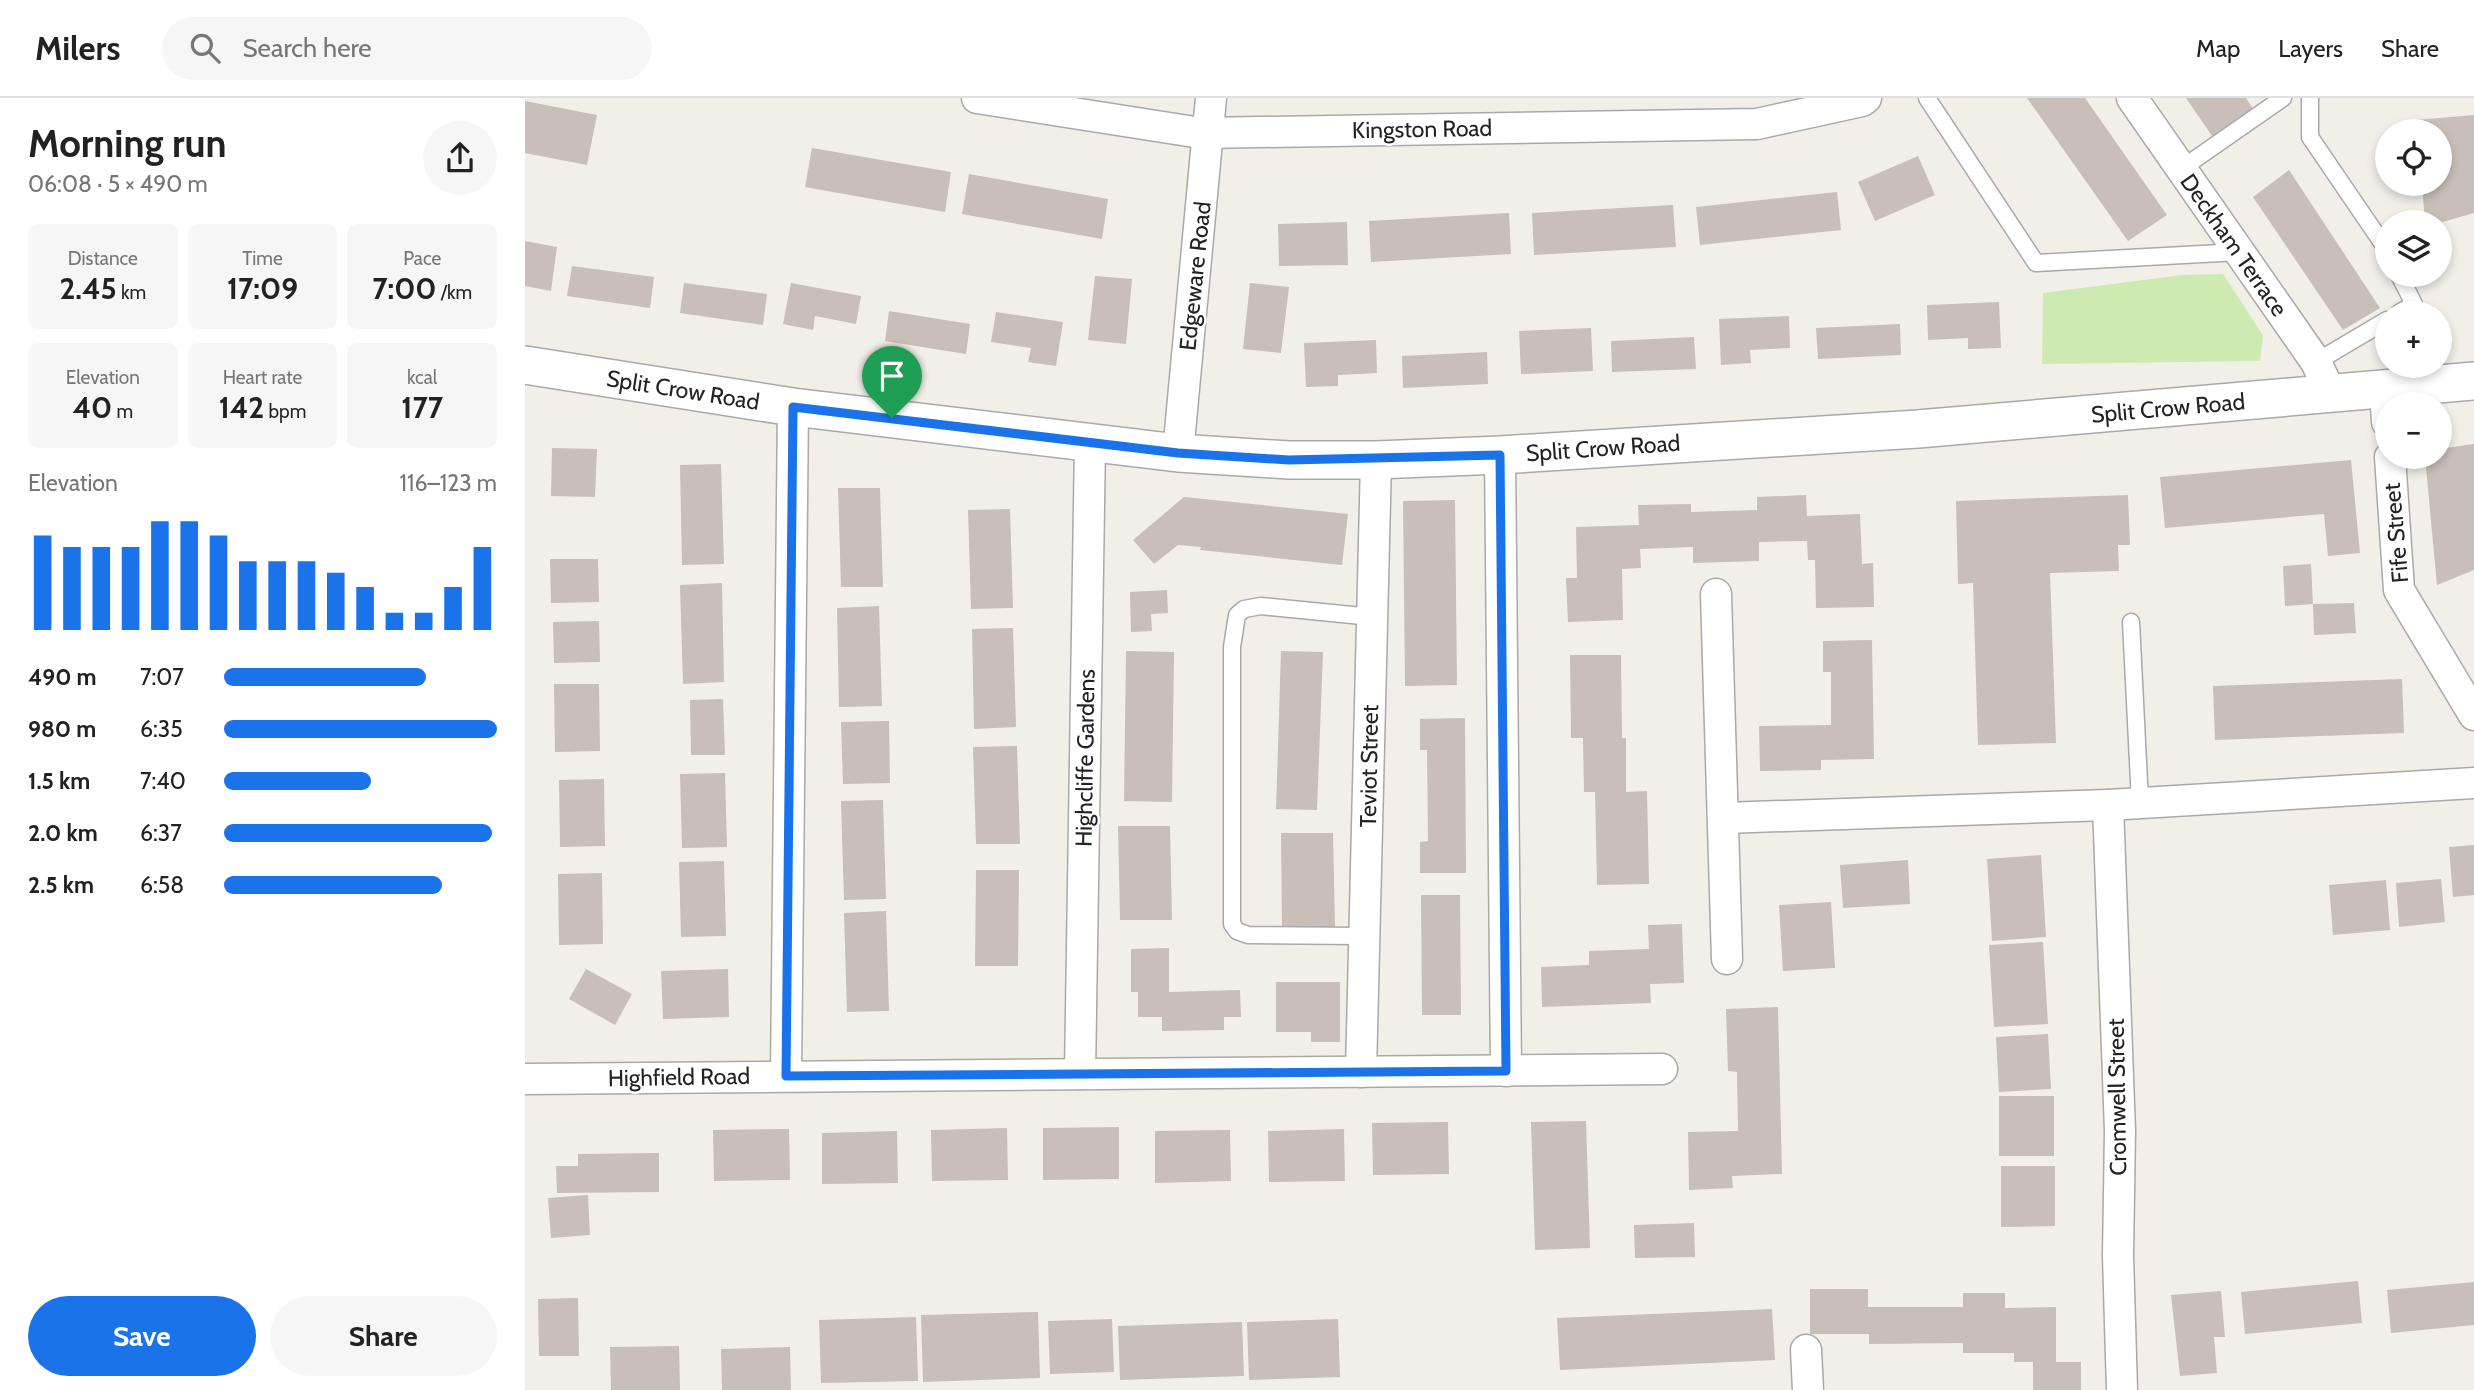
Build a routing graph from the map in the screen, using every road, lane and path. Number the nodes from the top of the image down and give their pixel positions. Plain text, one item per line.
1 (978, 98) edge
2 (1211, 98) edge
3 (1866, 98) edge
4 (1927, 98) edge
5 (2132, 98) edge
6 (2283, 98) edge
7 (2310, 98) edge
8 (1209, 132) junction
9 (2181, 169) junction
10 (2375, 232) edge
11 (2239, 252) junction
12 (2375, 327) edge
13 (2316, 362) junction
14 (525, 365) edge
15 (2474, 381) edge
16 (2435, 392) edge
17 (2332, 394) junction
18 (2375, 404) edge
19 (793, 407) junction
20 (1090, 442) junction
21 (1178, 453) junction
22 (1500, 455) junction
23 (1376, 460) junction
24 (2391, 469) edge
25 (1716, 594) dead end
26 (1372, 617) junction
27 (2131, 622) dead end
28 (2474, 715) edge
29 (2474, 783) edge
30 (2140, 802) junction
31 (2108, 805) junction
32 (1724, 818) junction
33 (1364, 936) junction
34 (1727, 959) dead end
35 (1662, 1069) dead end
36 (1506, 1071) junction
37 (1361, 1072) junction
38 (1080, 1074) junction
39 (786, 1076) junction
40 (525, 1079) edge
41 (1806, 1350) dead end
42 (1808, 1390) edge
43 (2122, 1390) edge

1 - 8 street, Kingston Road
2 - 8 street, Edgeware Road
3 - 8 street, Kingston Road
4 - 11 lane
5 - 9 street, Deckham Terrace
6 - 9 lane
7 - 10 lane
8 - 21 street, Edgeware Road
9 - 11 street, Deckham Terrace
11 - 13 street, Deckham Terrace
12 - 13 lane
13 - 17 street, Deckham Terrace
14 - 19 street, Split Crow Road
15 - 16 street, Split Crow Road
17 - 18 street, Split Crow Road
17 - 22 street, Split Crow Road
19 - 20 street, Split Crow Road
19 - 39 street
20 - 21 street, Split Crow Road
20 - 38 street, Highcliffe Gardens
21 - 23 street, Split Crow Road
22 - 23 street, Split Crow Road
22 - 36 street
23 - 26 street, Teviot Street
24 - 28 street, Fife Street
25 - 32 street
26 - 33 street, Teviot Street
26 - 33 lane
27 - 30 lane
29 - 30 street
30 - 31 street
31 - 32 street
31 - 43 street, Cromwell Street
32 - 34 street
33 - 37 street, Teviot Street
35 - 36 street, Highfield Road
36 - 37 street, Highfield Road
37 - 38 street, Highfield Road
38 - 39 street, Highfield Road
39 - 40 street, Highfield Road
41 - 42 street

